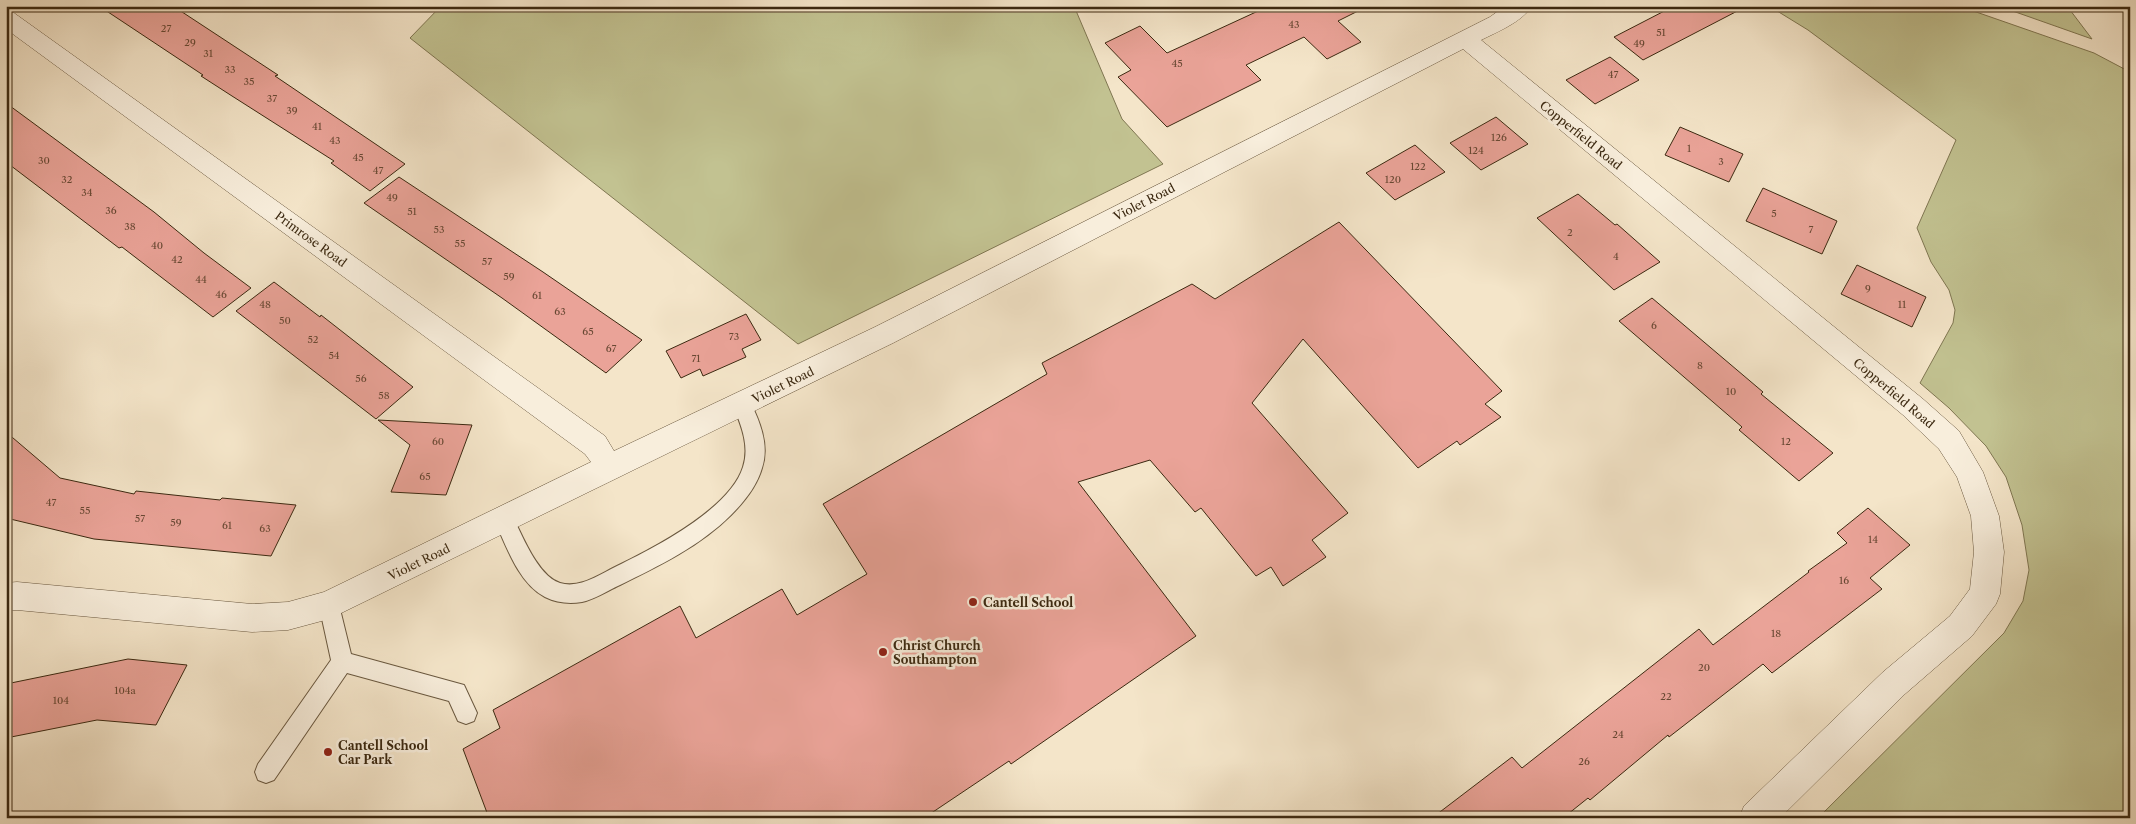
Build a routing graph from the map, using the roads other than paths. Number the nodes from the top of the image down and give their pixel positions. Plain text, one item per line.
1 (1521, 6) edge
2 (6, 18) edge
3 (1464, 38) junction
4 (742, 405) junction
5 (609, 467) junction
6 (504, 519) junction
7 (6, 597) edge
8 (329, 605) junction
9 (342, 662) junction
10 (466, 713) dead end
11 (266, 772) dead end
12 (1756, 818) edge

1 - 3 street, Violet Road
2 - 5 street, Primrose Road
3 - 4 street, Violet Road
3 - 12 street, Copperfield Road
4 - 5 street, Violet Road
4 - 6 lane
5 - 6 street, Violet Road
6 - 8 street, Violet Road
7 - 8 street, Violet Road
8 - 9 lane
9 - 10 lane
9 - 11 lane

